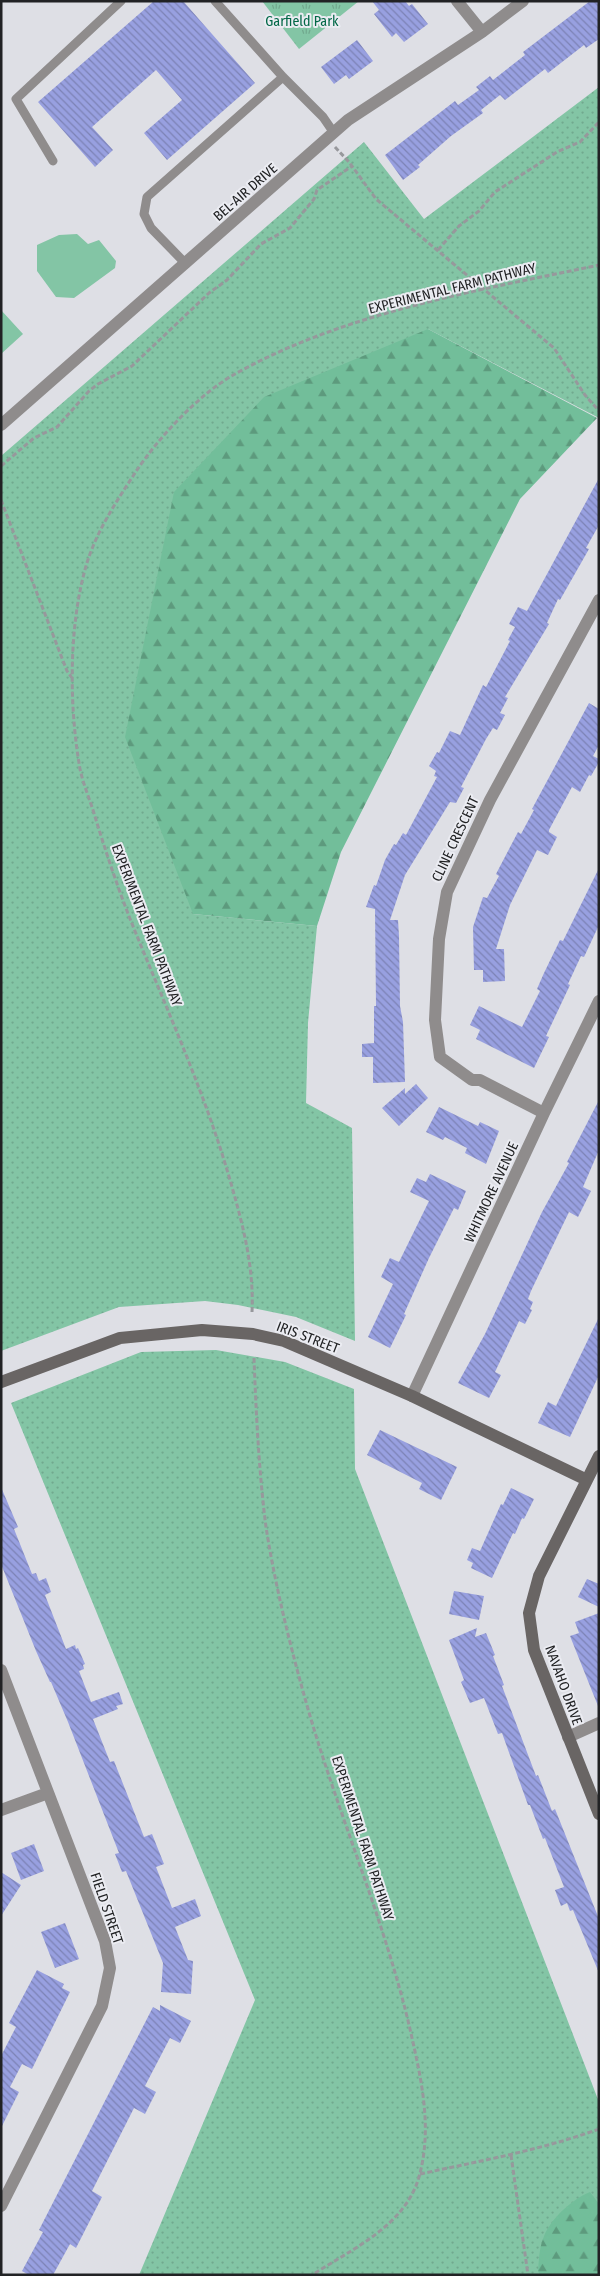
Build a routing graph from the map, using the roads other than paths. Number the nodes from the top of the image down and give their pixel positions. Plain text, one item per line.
1 (121, 1) edge
2 (215, 1) edge
3 (457, 1) edge
4 (523, 1) edge
5 (482, 32) junction
6 (282, 77) junction
7 (331, 136) junction
8 (53, 161) dead end
9 (186, 264) junction
10 (1, 425) edge
11 (599, 600) edge
12 (599, 1000) edge
13 (544, 1113) junction
14 (1, 1382) edge
15 (412, 1396) junction
16 (599, 1456) edge
17 (587, 1480) junction
18 (1, 1670) edge
19 (599, 1723) edge
20 (568, 1738) junction
21 (48, 1792) junction
22 (1, 1810) edge
23 (599, 1814) edge
24 (1, 2206) edge

1 - 8 lane
2 - 6 lane
3 - 5 street
4 - 5 street, BEL-AIR DRIVE
5 - 7 street, BEL-AIR DRIVE
6 - 7 lane
6 - 9 lane
7 - 9 street, BEL-AIR DRIVE
9 - 10 street, BEL-AIR DRIVE
11 - 13 street, CLINE CRESCENT
12 - 13 street, WHITMORE AVENUE
13 - 15 street, WHITMORE AVENUE
14 - 15 street, IRIS STREET
15 - 17 street, IRIS STREET
16 - 17 street, NAVAHO DRIVE
17 - 20 street, NAVAHO DRIVE
18 - 21 street, FIELD STREET
19 - 20 street
20 - 23 street, NAVAHO DRIVE
21 - 22 street
21 - 24 street, FIELD STREET

